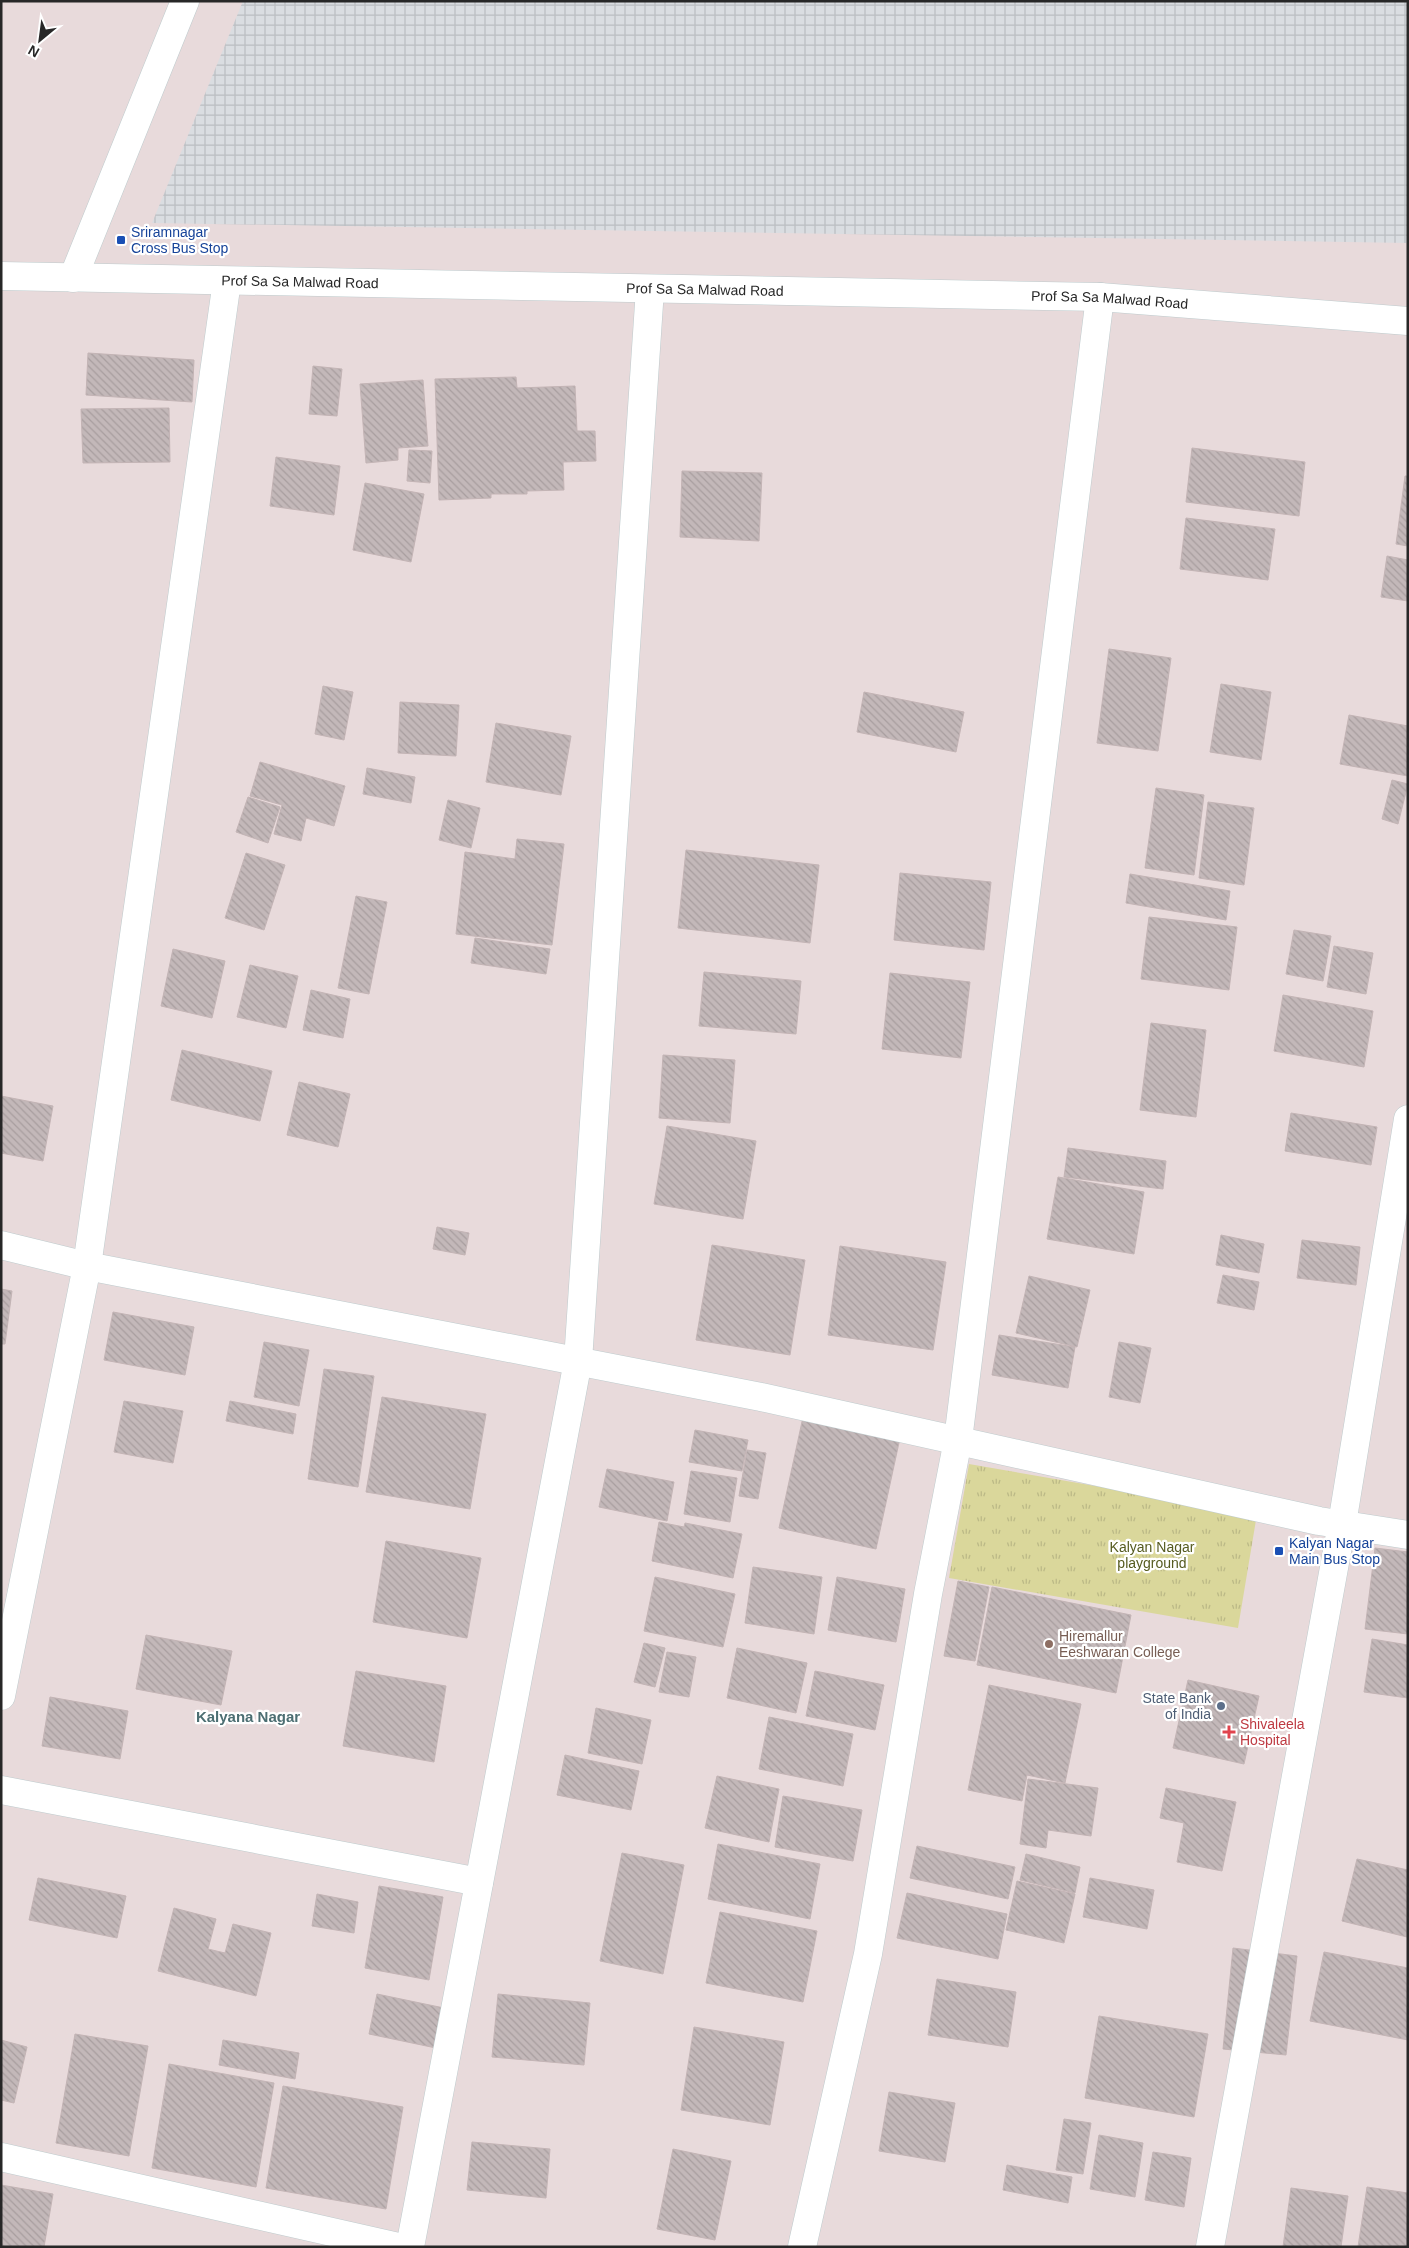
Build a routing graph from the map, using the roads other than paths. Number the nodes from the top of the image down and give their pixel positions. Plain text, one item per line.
1 (185, 1) edge
2 (1, 276) edge
3 (73, 278) junction
4 (227, 281) junction
5 (650, 289) junction
6 (1100, 297) junction
7 (1408, 321) edge
8 (1408, 1119) edge
9 (1, 1245) edge
10 (87, 1266) junction
11 (578, 1361) junction
12 (958, 1440) junction
13 (1342, 1524) junction
14 (1408, 1535) edge
15 (1, 1696) edge
16 (1, 1790) edge
17 (479, 1882) junction
18 (1, 2157) edge
19 (398, 2247) edge
20 (410, 2247) edge
21 (802, 2247) edge
22 (1210, 2247) edge

1 - 3 street
2 - 3 street, Prof Sa Sa Malwad Road
3 - 4 street, Prof Sa Sa Malwad Road
4 - 5 street, Prof Sa Sa Malwad Road
4 - 10 street
5 - 6 street, Prof Sa Sa Malwad Road
5 - 11 street
6 - 7 street, Prof Sa Sa Malwad Road
6 - 12 street
8 - 13 street
9 - 10 street
10 - 11 street
10 - 15 street
11 - 12 street
11 - 17 street
12 - 13 street
12 - 21 street
13 - 14 street
13 - 22 street
16 - 17 street
17 - 20 street
18 - 19 street

